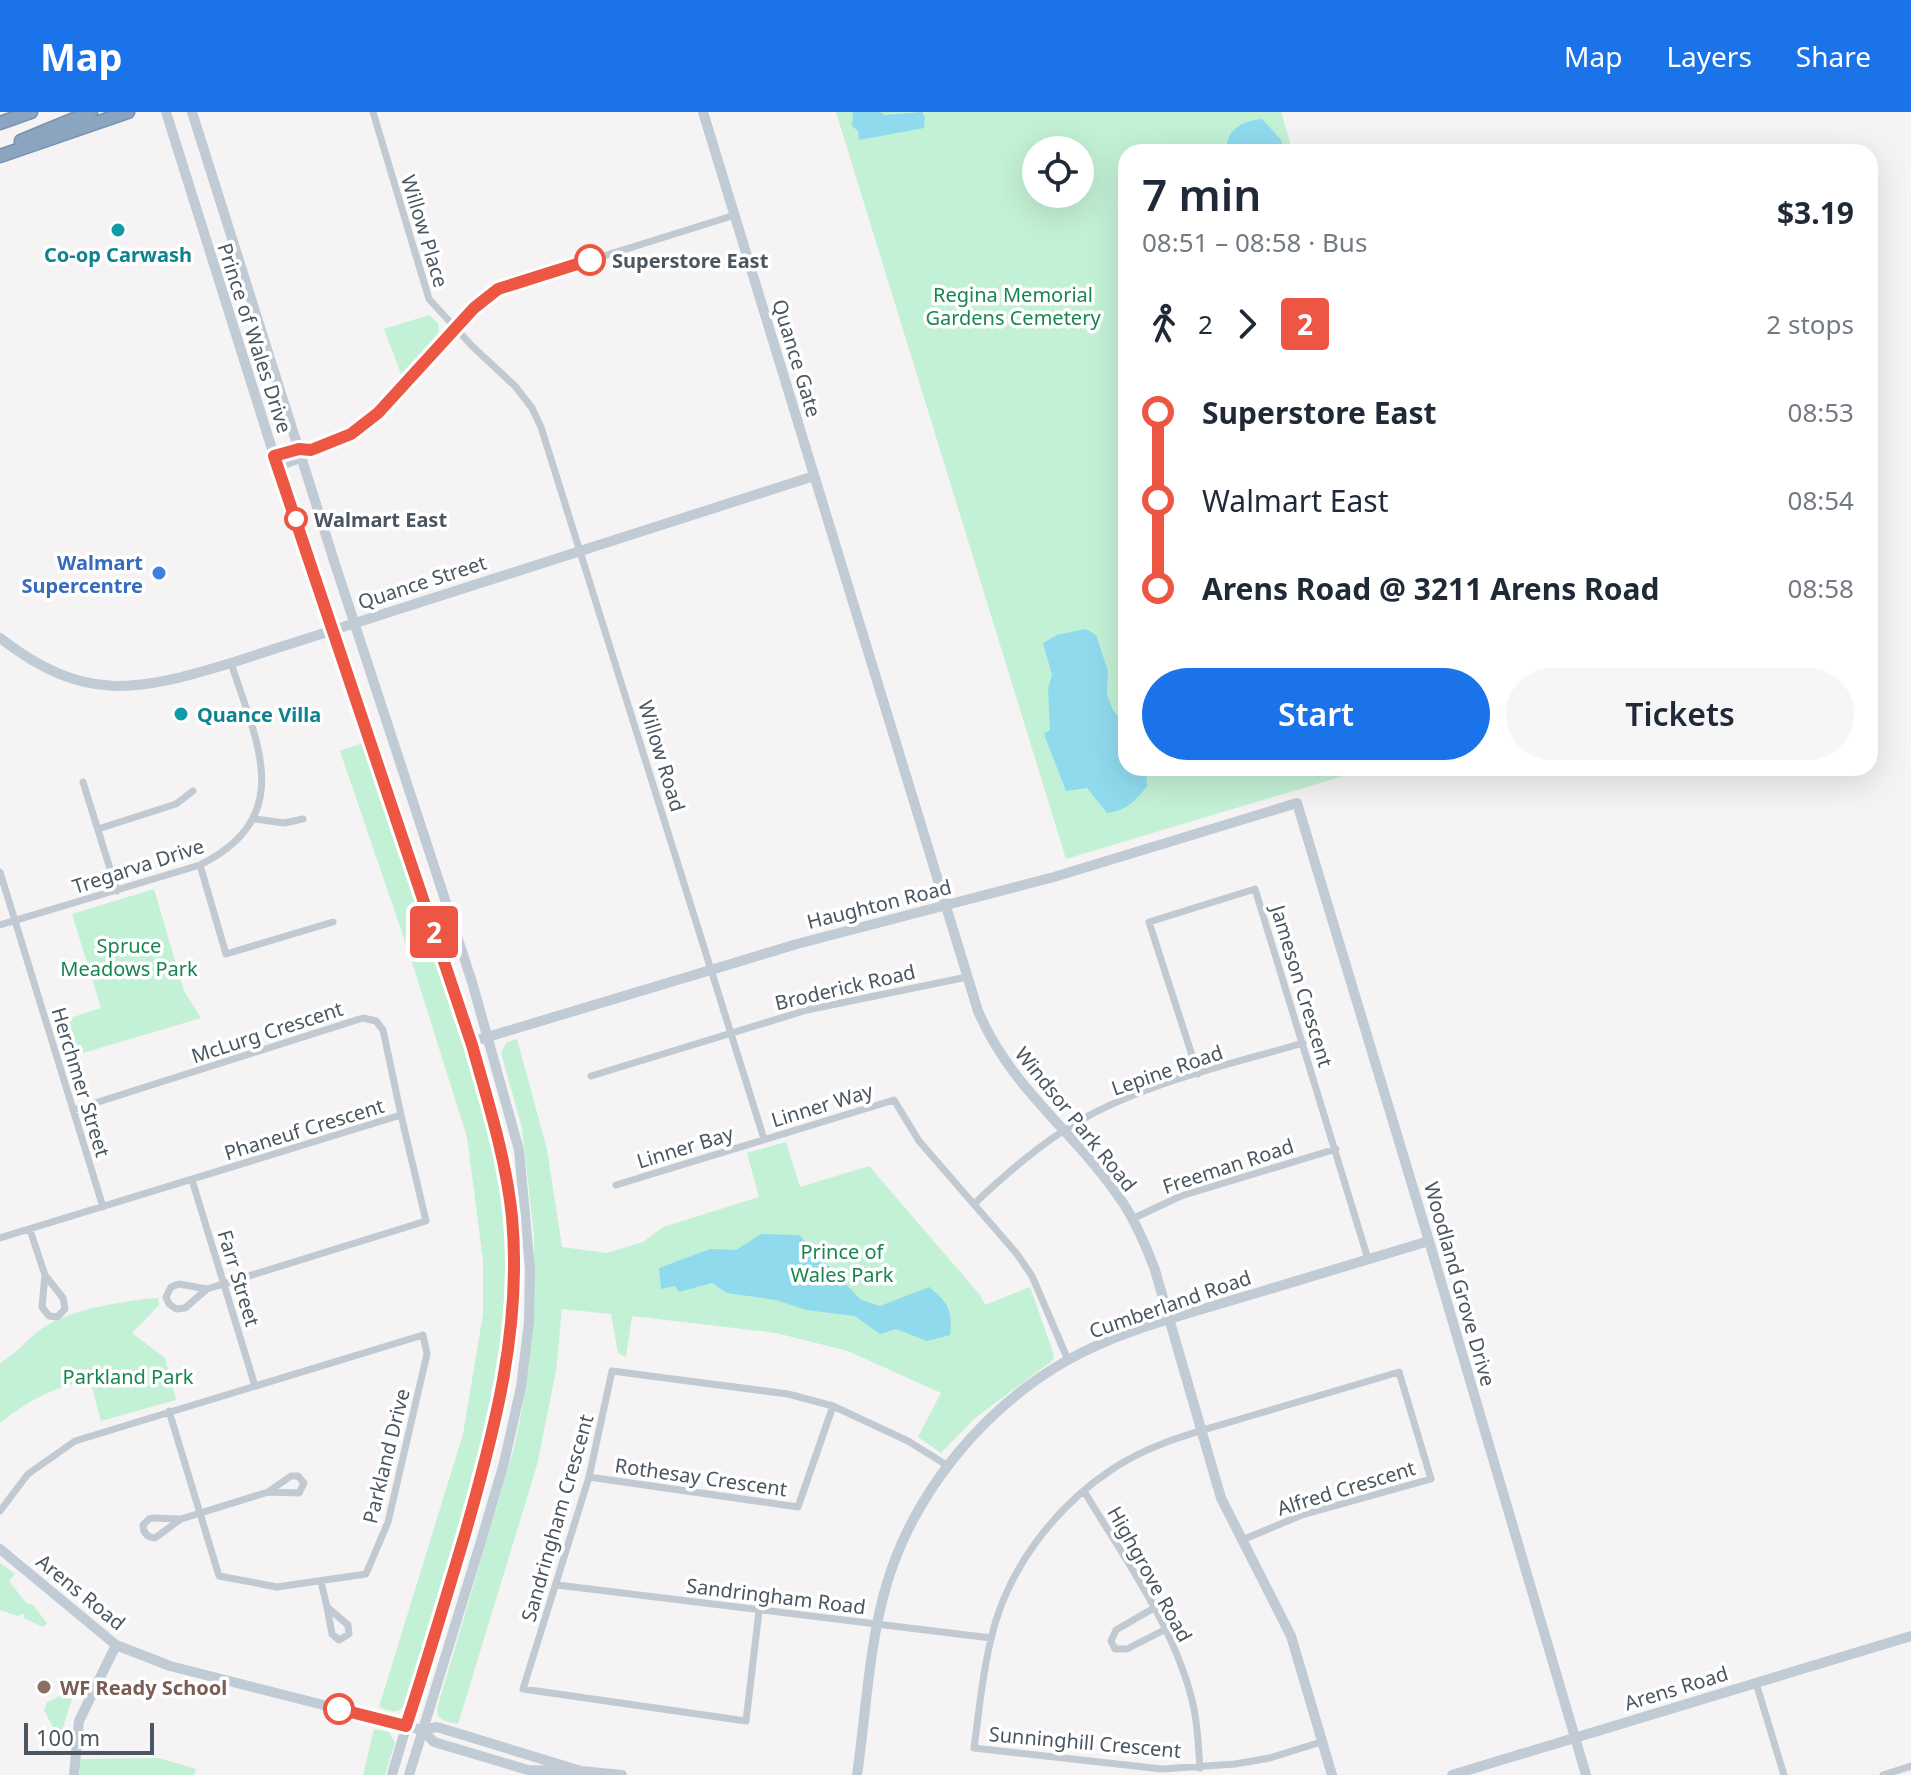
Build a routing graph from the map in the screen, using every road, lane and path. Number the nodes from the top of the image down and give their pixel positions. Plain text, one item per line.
1 (31, 112) edge
2 (91, 112) edge
3 (128, 112) edge
4 (166, 112) edge
5 (192, 112) edge
6 (373, 112) edge
7 (703, 112) edge
8 (0, 123) edge
9 (0, 150) edge
10 (0, 156) edge
11 (735, 215) junction
12 (456, 327) junction
13 (299, 449) junction
14 (311, 450) junction
15 (274, 456) junction
16 (303, 460) junction
17 (278, 468) junction
18 (814, 476) junction
19 (581, 551) junction
20 (354, 623) junction
21 (333, 630) junction
22 (0, 638) edge
23 (231, 663) junction
24 (83, 782) dead end
25 (193, 791) dead end
26 (1297, 803) joint
27 (255, 819) junction
28 (303, 819) dead end
29 (98, 829) junction
30 (200, 865) junction
31 (0, 872) edge
32 (117, 891) junction
33 (945, 906) junction
34 (14, 921) junction
35 (333, 922) dead end
36 (0, 925) edge
37 (713, 969) junction
38 (967, 977) junction
39 (732, 1033) junction
40 (488, 1036) junction
41 (471, 1042) junction
42 (1303, 1043) junction
43 (1198, 1074) junction
44 (591, 1076) dead end
45 (73, 1110) junction
46 (401, 1115) junction
47 (1063, 1131) junction
48 (764, 1139) junction
49 (1336, 1149) junction
50 (192, 1180) junction
51 (616, 1185) dead end
52 (974, 1204) junction
53 (103, 1207) junction
54 (1132, 1219) junction
55 (30, 1230) junction
56 (0, 1238) edge
57 (1429, 1241) junction
58 (1368, 1259) junction
59 (45, 1275) junction
60 (223, 1283) junction
61 (207, 1289) junction
62 (1170, 1319) junction
63 (1068, 1360) junction
64 (255, 1386) junction
65 (833, 1406) junction
66 (169, 1411) junction
67 (1200, 1431) junction
68 (948, 1466) junction
69 (589, 1477) junction
70 (1084, 1491) junction
71 (268, 1492) dead end
72 (0, 1511) edge
73 (200, 1513) junction
74 (181, 1519) junction
75 (1242, 1540) junction
76 (0, 1549) edge
77 (321, 1582) junction
78 (557, 1585) junction
79 (327, 1607) dead end
80 (1154, 1608) junction
81 (759, 1611) junction
82 (878, 1625) junction
83 (1166, 1629) junction
84 (1911, 1636) edge
85 (991, 1638) junction
86 (116, 1645) junction
87 (1756, 1683) junction
88 (406, 1726) junction
89 (422, 1730) junction
90 (1574, 1738) junction
91 (1321, 1742) junction
92 (1911, 1766) edge
93 (1200, 1768) junction
94 (1893, 1774) edge
95 (74, 1775) edge
96 (392, 1775) edge
97 (409, 1775) edge
98 (622, 1775) edge
99 (857, 1775) edge
100 (1332, 1775) edge
101 (1452, 1775) edge
102 (1586, 1775) edge
103 (1784, 1775) edge
104 (1883, 1775) edge

1 - 8 highway
2 - 9 highway
3 - 10 highway
4 - 15 street, Prince of Wales Drive
5 - 13 street, Prince of Wales Drive
6 - 12 street, Willow Place
7 - 11 street, Quance Gate
11 - 12 street
11 - 18 street, Quance Gate
12 - 14 street
12 - 19 street, Willow Place
13 - 14 street
13 - 15 street
13 - 16 street, Prince of Wales Drive
14 - 16 street
15 - 17 street, Prince of Wales Drive
16 - 17 street
16 - 20 street, Prince of Wales Drive
17 - 21 street, Prince of Wales Drive
18 - 19 street, Quance Street
18 - 33 street, Windsor Park Road
19 - 20 street, Quance Street
19 - 37 street, Willow Road
20 - 21 street, Quance Street
20 - 40 street, Prince of Wales Drive
21 - 23 street, Quance Street
21 - 41 street, Prince of Wales Drive
22 - 23 street, Quance Street
23 - 27 street
24 - 29 street
25 - 29 street
26 - 33 street, Haughton Road
26 - 57 street, Woodland Grove Drive
27 - 28 street
27 - 30 street, Tregarva Drive
29 - 32 street
30 - 32 street, Tregarva Drive
30 - 35 street
31 - 34 street, Herchmer Street
32 - 34 street, Tregarva Drive
33 - 37 street, Haughton Road
33 - 38 street, Windsor Park Road
34 - 36 street, Tregarva Drive
34 - 45 street, Herchmer Street
37 - 39 street, Linner Way
37 - 40 street, Haughton Road
38 - 39 street, Broderick Road
38 - 47 street, Windsor Park Road
39 - 44 street, Broderick Road
39 - 48 street, Linner Way
40 - 41 street, Haughton Road
40 - 89 street, Prince of Wales Drive
41 - 88 street, Prince of Wales Drive
42 - 43 street, Lepine Road
42 - 43 street, Jameson Crescent
42 - 49 street, Jameson Crescent
43 - 47 street, Lepine Road
45 - 46 street, McLurg Crescent
45 - 53 street, Herchmer Street
46 - 50 street, Phaneuf Crescent
46 - 60 street, Phaneuf Crescent
47 - 52 street, Lepine Road
47 - 54 street, Windsor Park Road
48 - 51 street, Linner Bay
48 - 52 street, Linner Way
49 - 54 street, Freeman Road
49 - 58 street, Jameson Crescent
50 - 53 street, Phaneuf Crescent
50 - 60 street, Farr Street
52 - 63 street, Linner Way
53 - 55 street, Phaneuf Crescent
54 - 62 street, Windsor Park Road
55 - 56 street, Phaneuf Crescent
55 - 59 street
57 - 58 street, Cumberland Road
57 - 90 street, Woodland Grove Drive
58 - 62 street, Cumberland Road
59 - 59 street
60 - 61 street
60 - 64 street, Farr Street
61 - 61 street
62 - 63 street, Cumberland Road
62 - 67 street, Windsor Park Road
63 - 68 street, Cumberland Road
64 - 66 street, Parkland Drive
64 - 77 street, Parkland Drive
65 - 68 street, Sandringham Crescent
65 - 69 street, Rothesay Crescent
65 - 69 street, Sandringham Crescent
66 - 72 street, Parkland Drive
66 - 73 street, Parkland Drive
67 - 70 street, Sunninghill Crescent
67 - 75 street, Windsor Park Road
67 - 75 street, Alfred Crescent
68 - 82 street, Cumberland Road
69 - 78 street, Sandringham Crescent
70 - 80 street, Highgrove Road
70 - 85 street, Sunninghill Crescent
71 - 73 street
73 - 74 street
73 - 77 street, Parkland Drive
74 - 74 street
75 - 91 street, Windsor Park Road
76 - 86 street, Arens Road
77 - 79 street
78 - 81 street, Sandringham Road
78 - 81 street, Sandringham Crescent
80 - 83 street, Highgrove Road
80 - 83 street
81 - 82 street, Sandringham Road
82 - 85 street, Sandringham Road
82 - 99 street, Cumberland Road
83 - 93 street, Highgrove Road
84 - 87 street, Arens Road
85 - 93 street, Sunninghill Crescent
86 - 88 street, Arens Road
86 - 95 street
87 - 90 street, Arens Road
87 - 103 street
88 - 89 street, Arens Road
88 - 96 street, Prince of Wales Drive
89 - 97 street, Prince of Wales Drive
89 - 98 street, Arens Road
90 - 101 street, Arens Road
90 - 102 street, Woodland Grove Drive
91 - 93 street, Sunninghill Crescent
91 - 100 street, Windsor Park Road
92 - 94 street
94 - 104 street

